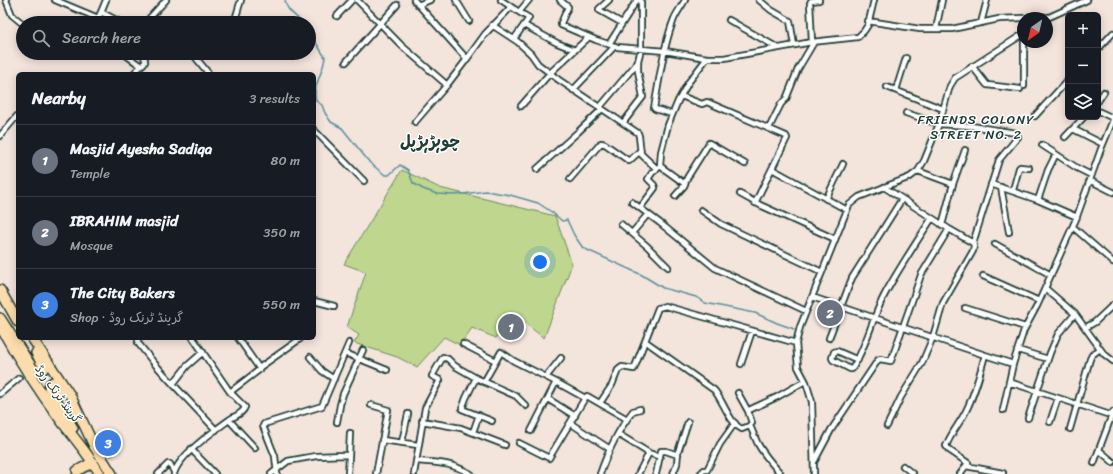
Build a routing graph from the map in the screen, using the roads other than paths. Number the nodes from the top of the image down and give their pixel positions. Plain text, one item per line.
1 (6, 0) edge
2 (55, 0) edge
3 (106, 0) edge
4 (166, 0) edge
5 (241, 0) edge
6 (352, 0) edge
7 (357, 0) edge
8 (414, 0) edge
9 (430, 0) edge
10 (456, 0) edge
11 (501, 0) edge
12 (529, 0) edge
13 (560, 0) edge
14 (609, 0) edge
15 (637, 0) edge
16 (641, 0) edge
17 (685, 0) edge
18 (759, 0) edge
19 (819, 0) edge
20 (873, 0) edge
21 (942, 0) edge
22 (987, 0) edge
23 (1087, 0) edge
24 (397, 5) dead end
25 (418, 5) junction
26 (510, 7) junction
27 (101, 12) junction
28 (520, 12) junction
29 (1053, 15) edge
30 (93, 16) edge
31 (99, 16) edge
32 (109, 16) edge
33 (155, 16) edge
34 (236, 16) edge
35 (337, 16) dead end
36 (16, 18) edge
37 (1017, 19) edge
38 (729, 20) dead end
39 (469, 21) dead end
40 (868, 21) junction
41 (622, 23) junction
42 (981, 23) junction
43 (380, 24) junction
44 (524, 24) junction
45 (492, 25) junction
46 (936, 29) junction
47 (1113, 33) edge
48 (589, 37) junction
49 (1017, 38) edge
50 (514, 39) junction
51 (813, 42) junction
52 (609, 44) junction
53 (794, 45) junction
54 (615, 46) junction
55 (778, 48) junction
56 (1024, 48) edge
57 (1099, 48) edge
58 (641, 49) junction
59 (575, 50) junction
60 (665, 51) junction
61 (707, 58) junction
62 (906, 58) dead end
63 (467, 59) junction
64 (133, 60) edge
65 (145, 60) edge
66 (198, 60) edge
67 (346, 62) dead end
68 (638, 62) junction
69 (141, 66) junction
70 (972, 66) junction
71 (135, 72) edge
72 (207, 72) edge
73 (550, 73) junction
74 (1065, 83) edge
75 (447, 85) junction
76 (887, 87) dead end
77 (573, 90) junction
78 (896, 90) junction
79 (1104, 92) dead end
80 (681, 96) junction
81 (1101, 96) edge
82 (521, 106) dead end
83 (601, 108) junction
84 (943, 109) junction
85 (906, 113) dead end
86 (1101, 113) edge
87 (672, 114) junction
88 (1035, 116) dead end
89 (16, 117) edge
90 (1113, 119) edge
91 (1081, 120) edge
92 (415, 122) dead end
93 (623, 123) junction
94 (939, 124) junction
95 (769, 128) junction
96 (1073, 129) junction
97 (316, 132) edge
98 (0, 136) edge
99 (1065, 137) dead end
100 (1103, 144) junction
101 (1042, 145) dead end
102 (964, 150) dead end
103 (640, 151) junction
104 (1056, 154) junction
105 (745, 164) dead end
106 (843, 164) dead end
107 (659, 168) junction
108 (1029, 168) dead end
109 (537, 169) dead end
110 (772, 169) junction
111 (918, 171) junction
112 (1091, 175) junction
113 (570, 179) dead end
114 (1089, 180) junction
115 (364, 181) dead end
116 (685, 184) junction
117 (953, 184) junction
118 (991, 184) junction
119 (884, 187) junction
120 (1001, 187) junction
121 (1013, 190) junction
122 (1113, 192) edge
123 (740, 194) dead end
124 (675, 196) dead end
125 (826, 199) junction
126 (902, 199) junction
127 (1038, 200) junction
128 (632, 202) dead end
129 (756, 202) junction
130 (640, 208) junction
131 (701, 210) dead end
132 (847, 210) junction
133 (648, 214) junction
134 (1077, 217) junction
135 (932, 218) junction
136 (621, 224) dead end
137 (942, 225) junction
138 (1072, 226) junction
139 (949, 229) junction
140 (1009, 232) dead end
141 (632, 234) junction
142 (835, 239) junction
143 (973, 243) junction
144 (995, 244) dead end
145 (1113, 262) edge
146 (668, 267) dead end
147 (822, 272) junction
148 (1051, 275) junction
149 (983, 276) dead end
150 (1045, 288) junction
151 (0, 289) edge
152 (812, 296) junction
153 (1039, 301) junction
154 (316, 302) edge
155 (1113, 304) edge
156 (334, 306) dead end
157 (840, 306) junction
158 (965, 308) dead end
159 (806, 311) junction
160 (16, 313) edge
161 (1075, 314) junction
162 (0, 318) edge
163 (16, 318) edge
164 (875, 318) junction
165 (0, 326) edge
166 (1025, 327) junction
167 (903, 328) junction
168 (1085, 328) junction
169 (752, 331) junction
170 (933, 337) junction
171 (829, 338) dead end
172 (28, 340) edge
173 (33, 340) edge
174 (138, 340) edge
175 (194, 340) edge
176 (240, 340) edge
177 (244, 340) edge
178 (299, 340) edge
179 (645, 341) junction
180 (349, 343) dead end
181 (796, 343) junction
182 (243, 344) junction
183 (463, 344) dead end
184 (1100, 349) junction
185 (363, 350) dead end
186 (1018, 350) junction
187 (203, 352) junction
188 (345, 353) junction
189 (985, 355) junction
190 (310, 357) dead end
191 (561, 358) dead end
192 (359, 359) junction
193 (1048, 359) junction
194 (858, 360) junction
195 (496, 361) junction
196 (1113, 361) edge
197 (741, 364) dead end
198 (1014, 364) junction
199 (259, 368) junction
200 (387, 370) dead end
201 (546, 377) junction
202 (19, 378) dead end
203 (476, 378) junction
204 (334, 379) junction
205 (805, 380) junction
206 (484, 382) junction
207 (556, 382) junction
208 (1010, 382) junction
209 (173, 384) junction
210 (1038, 391) junction
211 (230, 392) junction
212 (738, 393) dead end
213 (0, 394) edge
214 (585, 398) junction
215 (1058, 398) junction
216 (548, 399) junction
217 (600, 403) junction
218 (1077, 404) junction
219 (371, 405) dead end
220 (526, 406) dead end
221 (640, 409) dead end
222 (1003, 410) dead end
223 (748, 411) junction
224 (408, 414) dead end
225 (1113, 414) edge
226 (479, 415) junction
227 (575, 416) junction
228 (1028, 418) dead end
229 (627, 419) junction
230 (229, 420) junction
231 (422, 421) junction
232 (492, 421) dead end
233 (338, 422) dead end
234 (688, 422) dead end
235 (1050, 422) dead end
236 (570, 423) junction
237 (735, 423) junction
238 (750, 426) junction
239 (887, 426) dead end
240 (1070, 429) dead end
241 (216, 430) junction
242 (531, 431) dead end
243 (473, 432) junction
244 (350, 433) dead end
245 (618, 434) junction
246 (88, 435) junction
247 (102, 438) dead end
248 (382, 440) junction
249 (402, 442) junction
250 (519, 443) dead end
251 (505, 445) dead end
252 (418, 446) junction
253 (255, 448) dead end
254 (191, 449) junction
255 (610, 449) junction
256 (1099, 450) junction
257 (111, 452) dead end
258 (649, 453) junction
259 (678, 455) junction
260 (349, 456) junction
261 (660, 457) junction
262 (91, 459) junction
263 (416, 461) junction
264 (814, 462) junction
265 (1113, 462) edge
266 (1094, 463) dead end
267 (903, 466) dead end
268 (966, 466) junction
269 (77, 471) dead end
270 (277, 472) edge
271 (174, 473) edge
272 (1003, 473) dead end
273 (100, 474) edge
274 (112, 474) edge
275 (158, 474) edge
276 (215, 474) edge
277 (271, 474) edge
278 (348, 474) edge
279 (376, 474) edge
280 (414, 474) edge
281 (471, 474) edge
282 (600, 474) edge
283 (638, 474) edge
284 (656, 474) edge
285 (673, 474) edge
286 (700, 474) edge
287 (781, 474) edge
288 (814, 474) edge
289 (913, 474) edge
290 (960, 474) edge

1 - 36 street
2 - 30 street
3 - 27 street
4 - 33 street
5 - 34 street
6 - 35 street
7 - 43 street
8 - 25 street
9 - 25 street
10 - 39 street
11 - 26 street
12 - 28 street
13 - 48 street
14 - 41 street
15 - 41 street
16 - 58 street
17 - 60 street
18 - 53 street
19 - 51 street
20 - 40 street
21 - 46 street
22 - 42 street
23 - 29 street
24 - 43 street
25 - 63 street
26 - 28 street
26 - 45 street
27 - 31 street
27 - 32 street
28 - 44 street
37 - 42 street
38 - 55 street
40 - 46 street
40 - 51 street
41 - 52 street
42 - 46 street
43 - 67 street
43 - 75 street
44 - 50 street
44 - 59 street
45 - 50 street
45 - 63 street
47 - 57 street
48 - 52 street
48 - 59 street
49 - 70 street
50 - 73 street
51 - 53 street
51 - 95 street
52 - 54 street
53 - 55 street
54 - 58 street
54 - 77 street
55 - 61 street
56 - 70 street
58 - 60 street
58 - 68 street
59 - 73 street
60 - 61 street
60 - 87 street
61 - 80 street
62 - 78 street
63 - 75 street
64 - 69 street
65 - 69 street
66 - 72 street
68 - 83 street
68 - 93 street
69 - 71 street
70 - 84 street
73 - 77 street
73 - 82 street
74 - 88 street
75 - 92 street
76 - 78 street
77 - 83 street
78 - 84 street
79 - 81 street
80 - 87 street
80 - 95 street
83 - 93 street
83 - 109 street
84 - 94 street
85 - 94 street
86 - 90 street
87 - 107 street
89 - 98 street
90 - 100 street
91 - 96 street
93 - 103 street
94 - 111 street
94 - 118 street
95 - 110 street
96 - 99 street
96 - 100 street
97 - 115 street
100 - 112 street
101 - 104 street
102 - 117 street
103 - 107 street
103 - 113 street
104 - 112 street
104 - 127 street
105 - 116 street
106 - 125 street
107 - 116 street
107 - 130 street
108 - 121 street
110 - 125 street
110 - 129 street
111 - 117 street
111 - 119 street
112 - 114 street
114 - 122 street
114 - 134 street
116 - 124 street
117 - 137 street
118 - 120 street
118 - 143 street
119 - 126 street
119 - 132 street
120 - 121 street
120 - 140 street
121 - 127 street
123 - 129 street
125 - 132 street
126 - 135 street
126 - 157 street
127 - 134 street
128 - 130 street
129 - 142 street
130 - 133 street
131 - 147 street
132 - 142 street
133 - 141 street
133 - 159 street
134 - 138 street
135 - 137 street
135 - 164 street
136 - 141 street
137 - 139 street
138 - 145 street
138 - 148 street
139 - 143 street
139 - 167 street
141 - 146 street
142 - 147 street
143 - 170 street
144 - 148 street
147 - 152 street
148 - 150 street
149 - 153 street
150 - 153 street
150 - 161 street
151 - 160 highway
151 - 163 highway
152 - 157 street
152 - 159 street
153 - 166 street
154 - 156 street
155 - 168 street
157 - 164 street
157 - 171 street
158 - 166 street
159 - 181 street
161 - 168 street
161 - 193 street
162 - 172 highway
164 - 167 street
164 - 194 street
165 - 262 highway, گرینڈ ٹرنک روڈ
166 - 186 street
167 - 170 street
167 - 264 street
168 - 184 street
169 - 179 street
169 - 181 street
169 - 197 street
170 - 189 street
170 - 239 street
173 - 246 highway, گرینڈ ٹرنک روڈ
174 - 209 street
175 - 187 street
176 - 182 street
177 - 182 street
178 - 199 street
179 - 217 street
179 - 237 street
180 - 188 street
181 - 205 street
182 - 199 street
183 - 195 street
184 - 196 street
184 - 218 street
185 - 192 street
186 - 193 street
186 - 198 street
187 - 209 street
187 - 211 street
188 - 192 street
188 - 204 street
189 - 198 street
189 - 268 street
190 - 204 street
191 - 201 street
192 - 200 street
192 - 233 street
193 - 210 street
194 - 194 street
195 - 201 street
195 - 206 street
198 - 208 street
199 - 211 street
201 - 207 street
202 - 213 street
203 - 206 street
203 - 226 street
203 - 231 street
204 - 270 street
205 - 223 street
205 - 264 street
206 - 220 street
207 - 214 street
207 - 216 street
208 - 210 street
208 - 222 street
209 - 241 street
210 - 215 street
210 - 228 street
211 - 230 street
212 - 223 street
214 - 217 street
214 - 227 street
215 - 218 street
215 - 235 street
216 - 227 street
216 - 242 street
217 - 229 street
218 - 225 street
218 - 240 street
219 - 248 street
221 - 229 street
223 - 238 street
224 - 249 street
225 - 256 street
226 - 232 street
226 - 243 street
227 - 236 street
229 - 245 street
230 - 241 street
230 - 253 street
231 - 243 street
231 - 252 street
234 - 259 street
236 - 250 street
236 - 255 street
237 - 238 street
237 - 286 street
238 - 287 street
241 - 254 street
243 - 251 street
244 - 260 street
245 - 255 street
245 - 258 street
246 - 262 highway
246 - 274 highway, گرینڈ ٹرنک روڈ
247 - 257 street
248 - 249 street
248 - 279 street
249 - 252 street
252 - 263 street
254 - 271 street
254 - 276 street
255 - 282 street
256 - 265 street
256 - 266 street
258 - 261 street
258 - 283 street
259 - 261 street
259 - 285 street
260 - 270 street
260 - 278 street
261 - 284 street
262 - 269 highway
262 - 273 highway, گرینڈ ٹرنک روڈ
263 - 280 street
263 - 281 street
264 - 288 street
267 - 289 street
268 - 272 street
268 - 290 street
270 - 277 street
271 - 275 street

